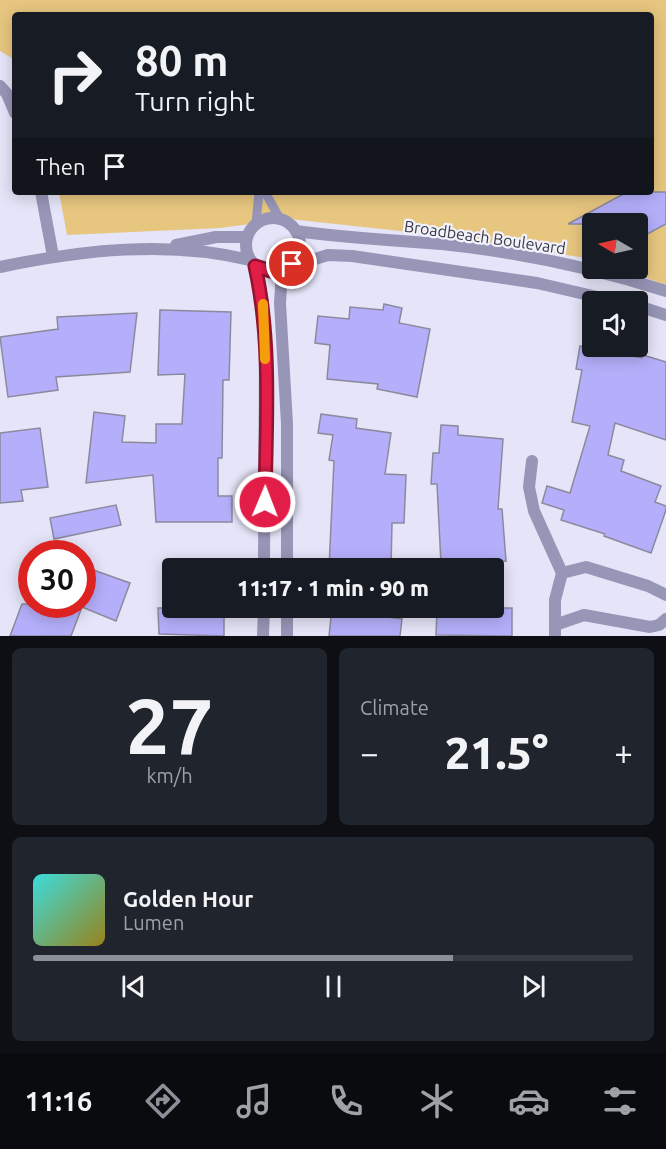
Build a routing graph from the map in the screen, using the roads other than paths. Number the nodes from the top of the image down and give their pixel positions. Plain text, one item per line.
1 (0, 86) edge
2 (12, 106) edge
3 (41, 195) edge
4 (259, 195) edge
5 (267, 195) edge
6 (280, 219) junction
7 (256, 223) junction
8 (296, 231) junction
9 (247, 237) junction
10 (161, 248) junction
11 (53, 256) junction
12 (253, 263) junction
13 (0, 267) edge
14 (285, 269) junction
15 (666, 291) edge
16 (582, 293) edge
17 (648, 309) edge
18 (666, 315) edge
19 (532, 461) dead end
20 (264, 558) edge
21 (287, 558) edge
22 (562, 573) junction
23 (666, 595) edge
24 (264, 618) edge
25 (287, 618) edge
26 (666, 619) edge
27 (555, 631) edge
28 (263, 636) edge
29 (286, 636) edge

1 - 2 street
3 - 11 street
4 - 7 lane
5 - 6 lane
6 - 7 street
6 - 8 street
7 - 9 street
8 - 14 street
8 - 15 street, Broadbeach Boulevard
9 - 10 street
9 - 12 street
10 - 11 street
10 - 12 street
11 - 13 street
12 - 14 street
12 - 20 street
14 - 16 street
14 - 21 street
17 - 18 street
19 - 22 street
22 - 23 street
22 - 27 street
24 - 28 street
25 - 29 street
26 - 27 street

